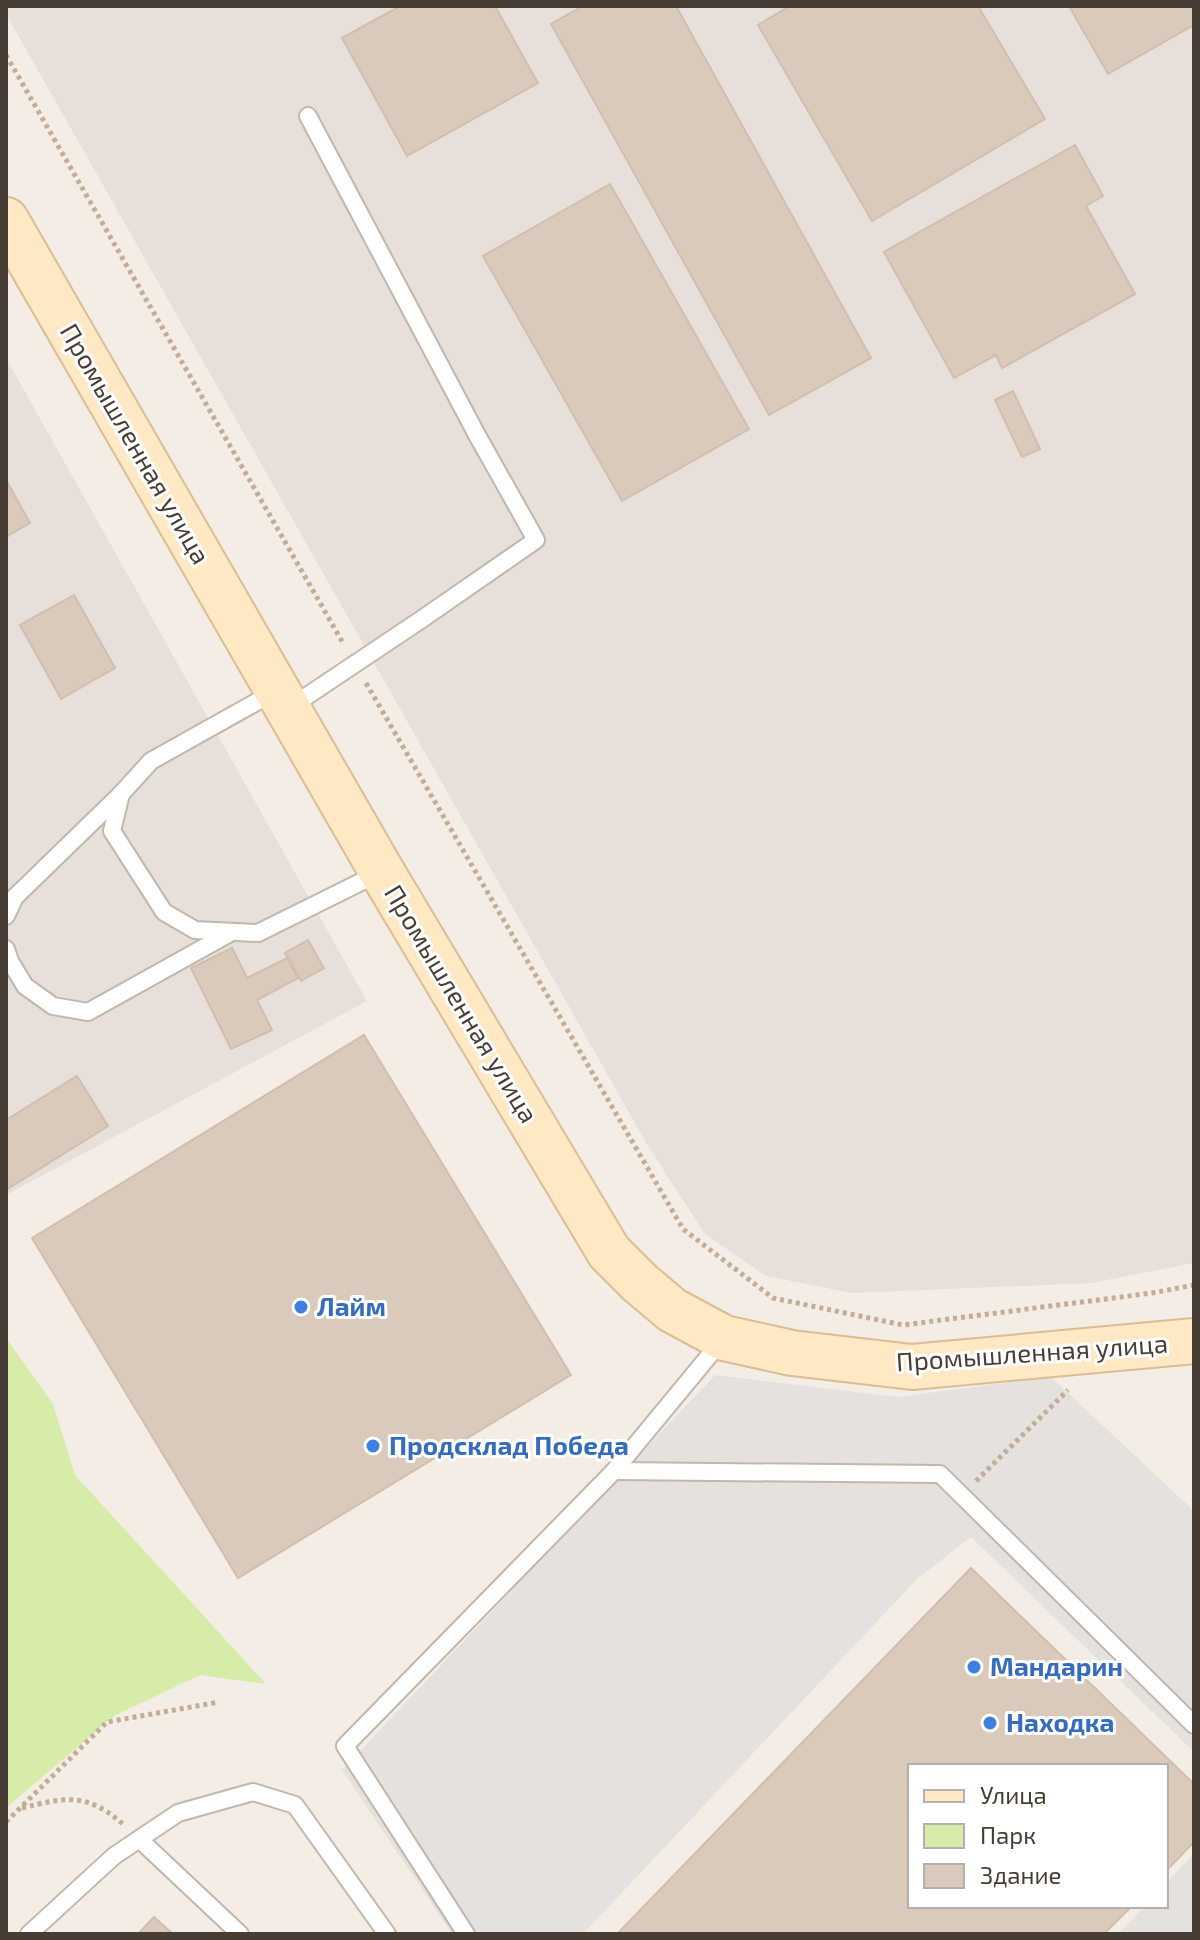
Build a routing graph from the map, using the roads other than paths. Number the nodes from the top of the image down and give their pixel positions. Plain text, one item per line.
1 (308, 116) dead end
2 (6, 220) edge
3 (283, 700) junction
4 (121, 794) junction
5 (382, 872) junction
6 (6, 916) edge
7 (231, 932) junction
8 (6, 949) edge
9 (724, 1338) junction
10 (1194, 1341) edge
11 (614, 1471) junction
12 (1194, 1725) edge
13 (139, 1839) junction
14 (29, 1934) edge
15 (240, 1934) edge
16 (387, 1934) edge
17 (466, 1934) edge

1 - 3 lane
2 - 3 main road, Промышленная улица
3 - 4 lane
3 - 5 main road, Промышленная улица
4 - 6 lane
4 - 7 lane
5 - 7 lane
5 - 9 main road, Промышленная улица
7 - 8 lane
9 - 10 main road, Промышленная улица
9 - 11 lane
11 - 12 lane
11 - 17 lane
13 - 14 lane
13 - 15 lane
13 - 16 lane

